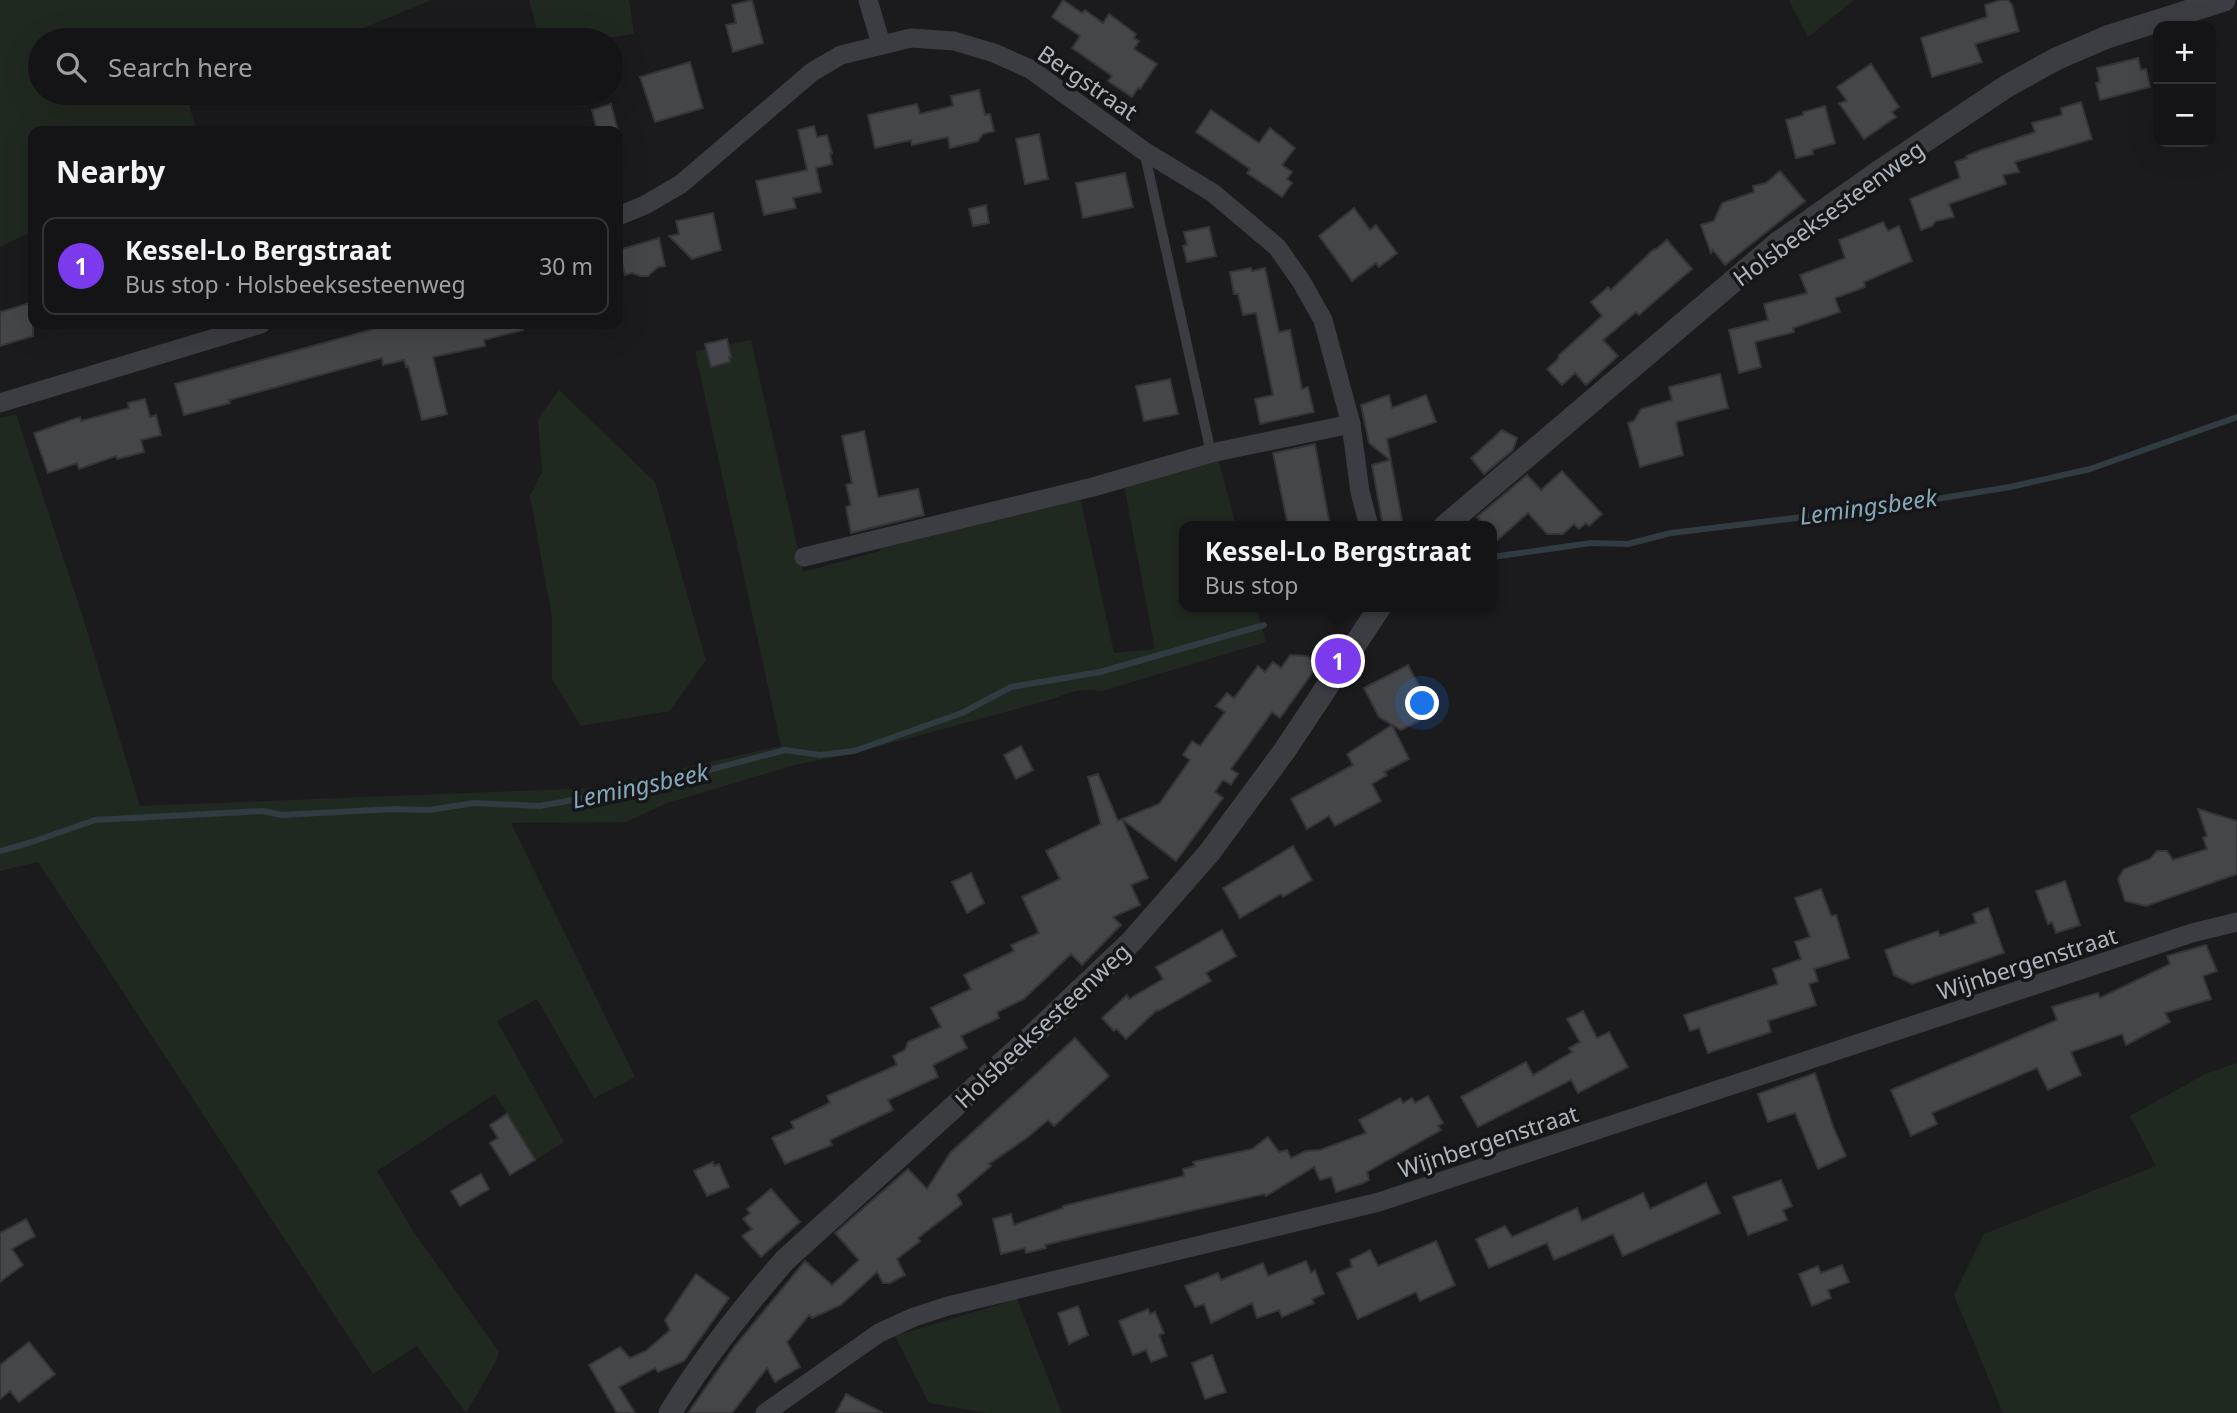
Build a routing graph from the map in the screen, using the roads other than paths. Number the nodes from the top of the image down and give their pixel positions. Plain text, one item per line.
1 (869, 0) edge
2 (2224, 0) edge
3 (881, 44) junction
4 (1144, 151) junction
5 (623, 214) edge
6 (244, 329) edge
7 (0, 403) edge
8 (1351, 424) junction
9 (1211, 453) junction
10 (1368, 521) edge
11 (1451, 521) edge
12 (804, 557) dead end
13 (1377, 612) edge
14 (2237, 922) edge
15 (670, 1413) edge
16 (765, 1413) edge

1 - 3 street
2 - 11 street, Holsbeeksesteenweg
3 - 4 street, Bergstraat
3 - 5 street, Bergstraat
4 - 8 street, Bergstraat
4 - 9 lane
6 - 7 street
8 - 9 street
8 - 10 street, Bergstraat
9 - 12 street
13 - 15 street, Holsbeeksesteenweg
14 - 16 street, Wijnbergenstraat

